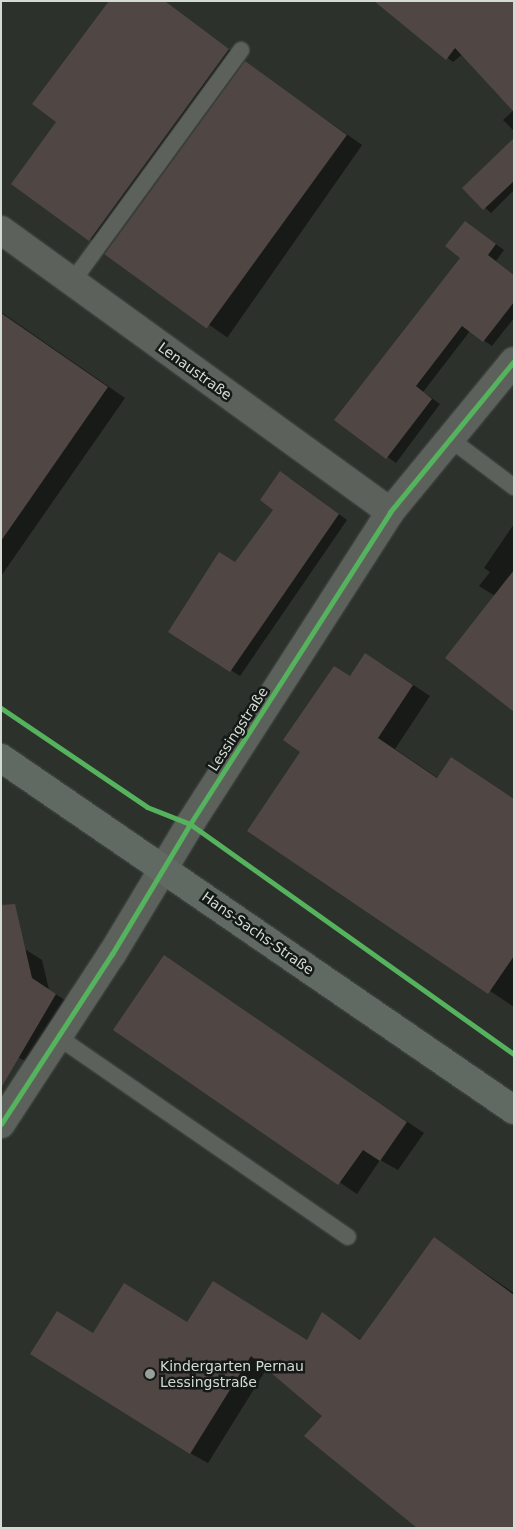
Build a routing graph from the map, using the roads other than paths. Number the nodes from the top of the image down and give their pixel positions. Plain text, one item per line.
1 (241, 50) dead end
2 (1, 230) edge
3 (72, 282) junction
4 (514, 361) edge
5 (450, 438) junction
6 (514, 486) edge
7 (390, 512) junction
8 (1, 758) edge
9 (164, 868) junction
10 (58, 1037) junction
11 (514, 1110) edge
12 (1, 1124) edge
13 (348, 1237) dead end

1 - 3 lane
2 - 3 street, Lenaustraße
3 - 7 street, Lenaustraße
4 - 5 street, Lessingstraße
5 - 6 lane
5 - 7 street, Lessingstraße
7 - 9 street, Lessingstraße
8 - 9 main road, Hans-Sachs-Straße
9 - 10 street, Lessingstraße
9 - 11 main road, Hans-Sachs-Straße
10 - 12 street, Lessingstraße
10 - 13 lane

